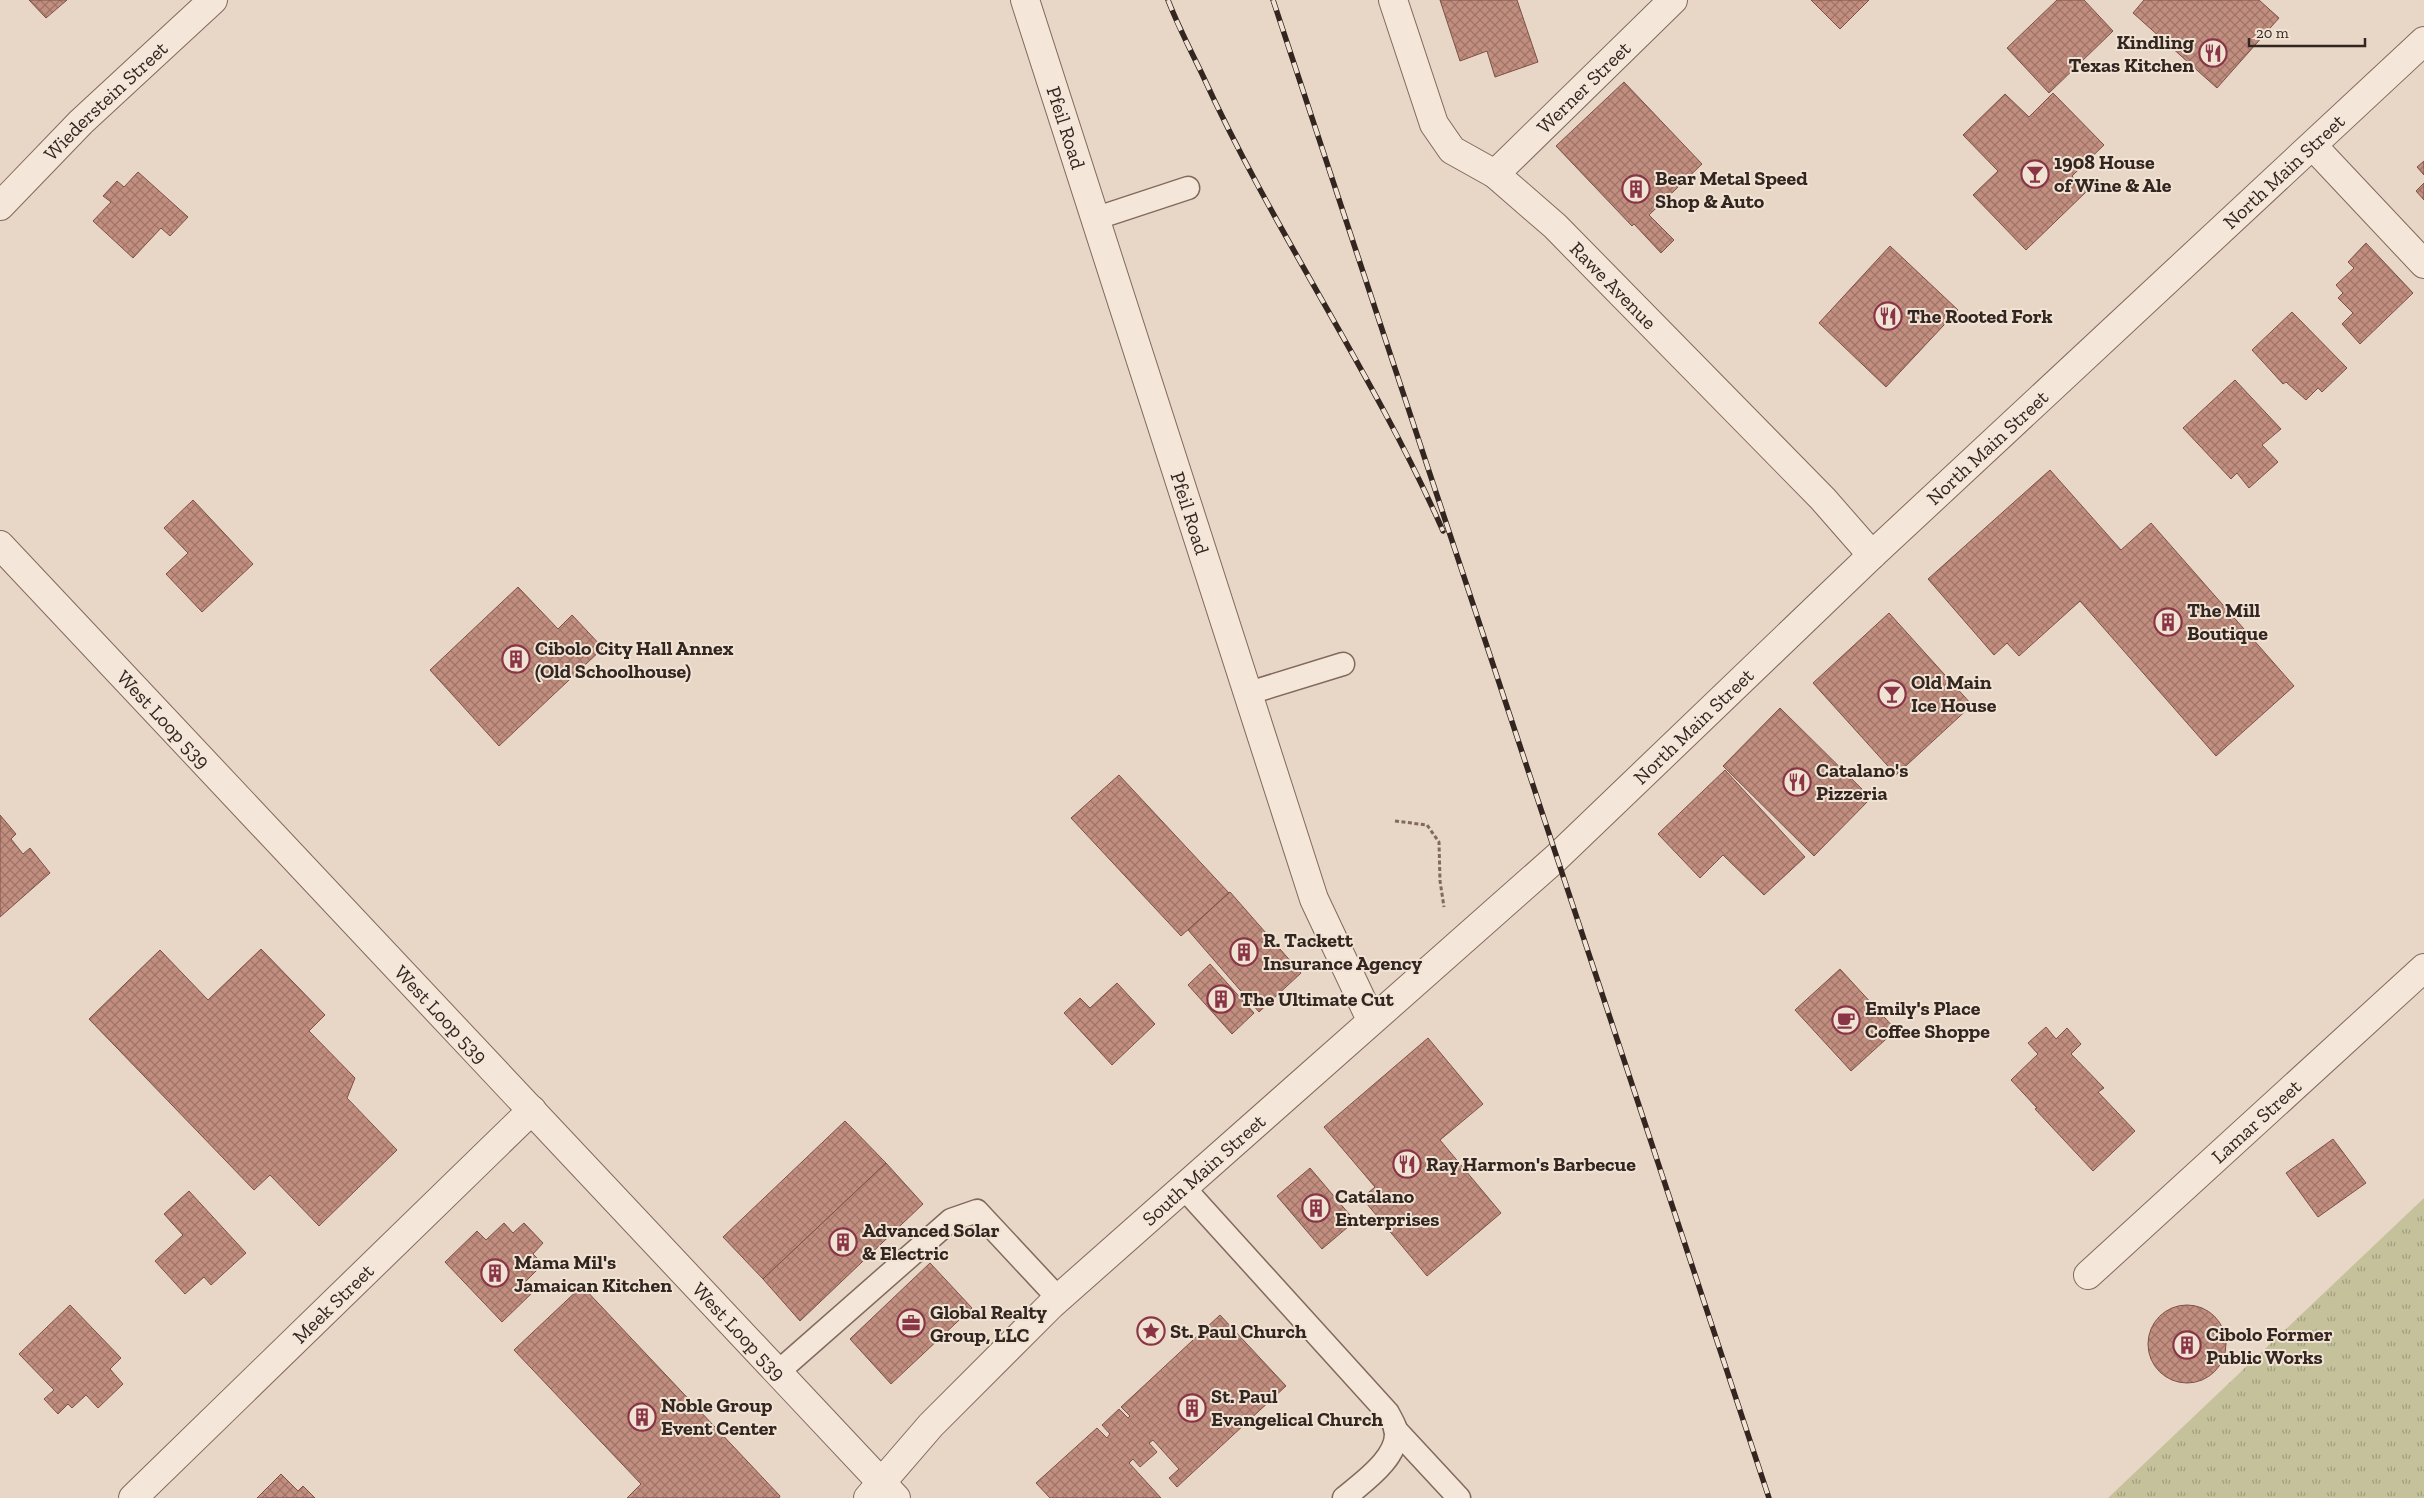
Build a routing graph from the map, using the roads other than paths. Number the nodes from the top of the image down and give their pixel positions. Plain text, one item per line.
1 (213, 0) edge
2 (1025, 0) edge
3 (1393, 0) edge
4 (1673, 0) edge
5 (2424, 41) edge
6 (2312, 146) junction
7 (1495, 174) junction
8 (1188, 188) dead end
9 (0, 206) edge
10 (1097, 218) junction
11 (2424, 264) edge
12 (0, 545) edge
13 (1872, 555) junction
14 (1343, 664) dead end
15 (1249, 693) junction
16 (1556, 858) joint
17 (2424, 968) edge
18 (1371, 1020) junction
19 (532, 1110) junction
20 (1184, 1188) junction
21 (2088, 1275) dead end
22 (1059, 1299) junction
23 (778, 1372) junction
24 (1395, 1429) junction
25 (882, 1493) edge
26 (133, 1498) edge
27 (1344, 1498) edge
28 (1459, 1498) edge

1 - 9 street, Wiederstein Street
2 - 10 street, Pfeil Road
3 - 7 street, Rawe Avenue
4 - 7 street, Werner Street
5 - 6 street, North Main Street
6 - 11 street
6 - 13 street, North Main Street
7 - 13 street, Rawe Avenue
8 - 10 lane
10 - 15 street, Pfeil Road
12 - 19 street, West Loop 539
13 - 16 street, North Main Street
14 - 15 lane
15 - 18 street, Pfeil Road
16 - 18 street, South Main Street
17 - 21 street, Lamar Street
18 - 20 street, South Main Street
19 - 23 street, West Loop 539
19 - 26 street, Meek Street
20 - 22 street, South Main Street
20 - 24 lane
22 - 23 lane
22 - 25 street, South Main Street
23 - 25 street, West Loop 539
24 - 27 lane
24 - 28 lane

